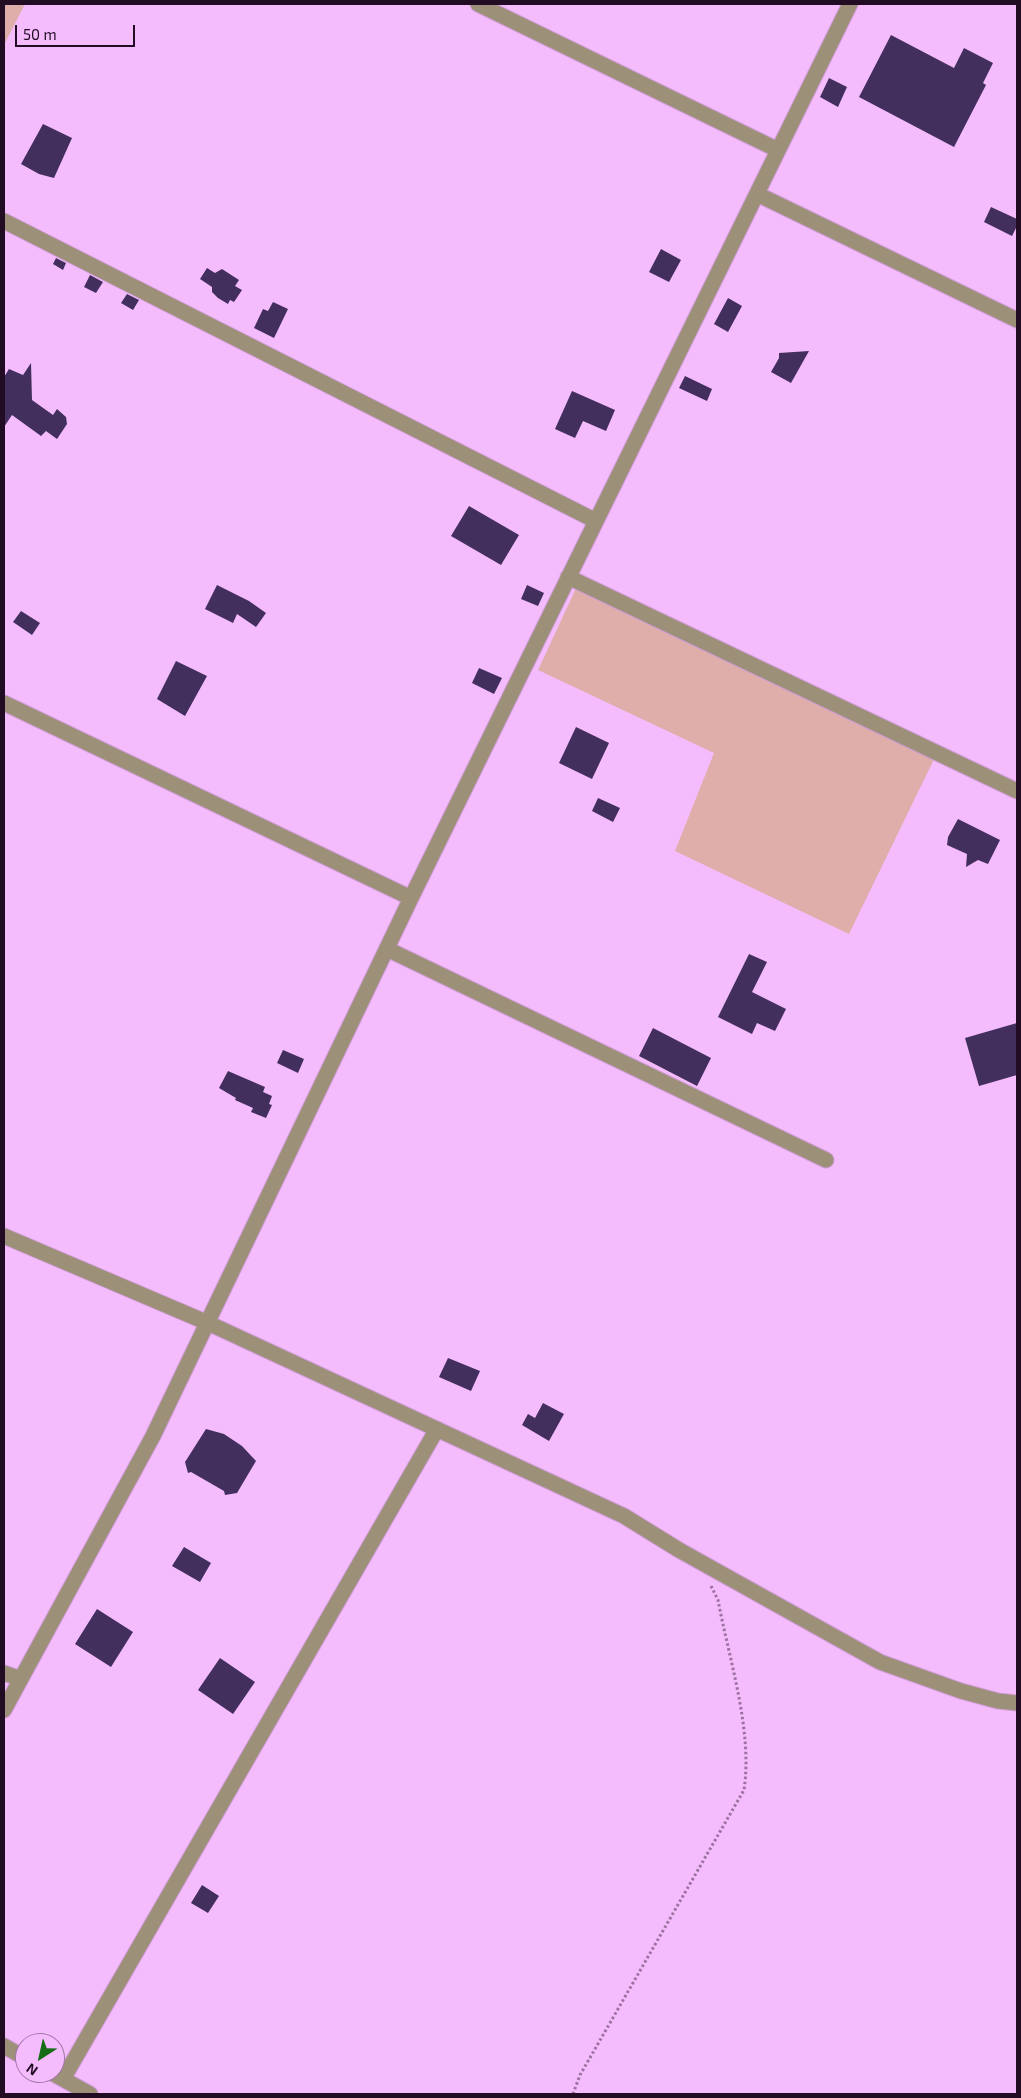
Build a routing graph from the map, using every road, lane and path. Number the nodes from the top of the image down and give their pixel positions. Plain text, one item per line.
1 (478, 4) edge
2 (850, 4) edge
3 (778, 150) junction
4 (757, 194) junction
5 (4, 221) edge
6 (1017, 320) edge
7 (596, 521) junction
8 (568, 577) junction
9 (4, 702) edge
10 (1017, 791) edge
11 (411, 898) junction
12 (387, 949) junction
13 (826, 1160) dead end
14 (4, 1236) edge
15 (208, 1323) junction
16 (437, 1429) junction
17 (701, 1562) junction
18 (4, 1673) edge
19 (21, 1679) junction
20 (1017, 1702) edge
21 (4, 1710) edge
22 (4, 2046) edge
23 (15, 2052) edge
24 (65, 2062) edge
25 (65, 2080) edge
26 (90, 2094) edge
27 (573, 2094) edge

1 - 3 street
2 - 3 street
3 - 4 street
4 - 6 street
4 - 7 street
5 - 7 street
7 - 8 street
8 - 10 street
8 - 11 street
9 - 11 street
11 - 12 street
12 - 13 street
12 - 15 street
14 - 15 street
15 - 16 street
15 - 19 street
16 - 17 street
16 - 24 street
17 - 20 street
17 - 27 path
18 - 19 street
19 - 21 street
22 - 23 street
25 - 26 street

